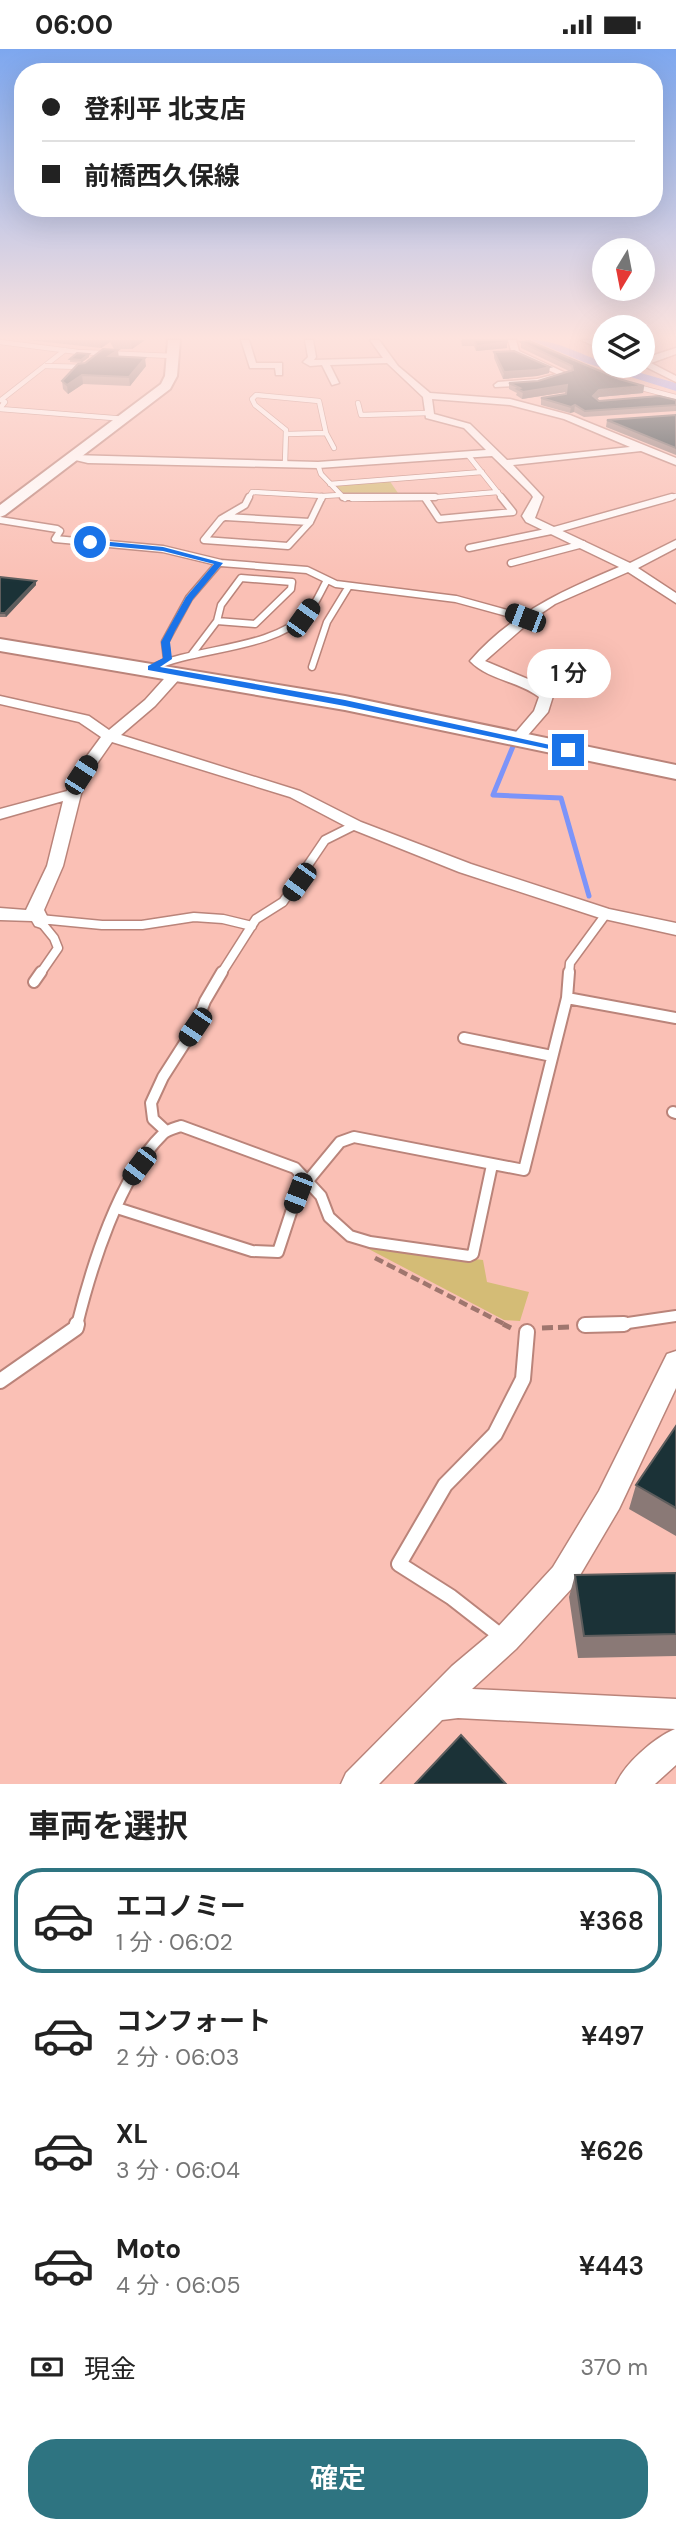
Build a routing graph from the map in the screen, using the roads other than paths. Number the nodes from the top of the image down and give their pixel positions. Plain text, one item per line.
1 (123, 421) edge
2 (276, 421) edge
3 (323, 421) edge
4 (447, 421) edge
5 (576, 421) edge
6 (612, 421) edge
7 (583, 423) junction
8 (288, 433) junction
9 (326, 433) junction
10 (334, 448) dead end
11 (641, 449) junction
12 (493, 453) junction
13 (468, 455) junction
14 (72, 458) junction
15 (676, 462) edge
16 (504, 463) junction
17 (285, 464) junction
18 (318, 465) junction
19 (482, 472) junction
20 (330, 484) junction
21 (498, 492) junction
22 (340, 495) junction
23 (323, 496) junction
24 (676, 496) edge
25 (425, 498) junction
26 (0, 512) edge
27 (226, 517) junction
28 (0, 520) edge
29 (310, 522) junction
30 (551, 531) junction
31 (676, 543) edge
32 (583, 544) junction
33 (468, 548) dead end
34 (219, 563) junction
35 (511, 563) dead end
36 (630, 568) junction
37 (327, 582) junction
38 (349, 586) junction
39 (676, 599) edge
40 (525, 618) junction
41 (217, 621) junction
42 (0, 645) edge
43 (192, 653) junction
44 (165, 667) junction
45 (312, 667) dead end
46 (0, 700) edge
47 (109, 736) junction
48 (517, 739) junction
49 (676, 772) edge
50 (73, 794) junction
51 (0, 814) edge
52 (355, 825) junction
53 (0, 914) edge
54 (606, 914) junction
55 (40, 919) junction
56 (252, 926) junction
57 (676, 929) edge
58 (34, 982) dead end
59 (567, 998) junction
60 (676, 1018) edge
61 (464, 1038) dead end
62 (552, 1056) junction
63 (166, 1131) junction
64 (492, 1165) junction
65 (309, 1180) junction
66 (117, 1207) junction
67 (676, 1316) edge
68 (585, 1325) road end
69 (527, 1332) road end
70 (676, 1362) edge
71 (0, 1381) edge
72 (506, 1639) junction
73 (434, 1706) junction
74 (676, 1714) edge
75 (676, 1744) edge
76 (357, 1784) edge
77 (632, 1784) edge

1 - 14 main road
2 - 8 lane
3 - 9 lane
4 - 12 street
5 - 7 street
6 - 7 street
7 - 11 street
8 - 9 lane
8 - 17 lane
9 - 10 lane
11 - 15 street
11 - 16 street
12 - 13 street
12 - 16 street
13 - 18 street
13 - 19 lane
14 - 17 street
14 - 26 main road
16 - 30 street
17 - 18 street
18 - 20 lane
19 - 20 lane
19 - 21 lane
20 - 22 lane
21 - 25 lane
21 - 25 lane
22 - 23 lane
22 - 25 lane
23 - 27 lane
23 - 29 lane
24 - 30 lane
27 - 29 lane
27 - 29 lane
28 - 34 lane
30 - 32 street
30 - 33 lane
31 - 36 street
32 - 35 lane
32 - 36 street
34 - 37 lane
34 - 44 lane
36 - 39 street
36 - 40 street
37 - 38 lane
37 - 43 lane
38 - 40 lane
38 - 45 lane
40 - 48 street
41 - 41 lane
41 - 43 lane
42 - 44 main road
43 - 44 lane
44 - 47 street
44 - 48 main road
46 - 47 street
47 - 50 street
47 - 52 street
48 - 49 main road
50 - 51 street
50 - 55 street
52 - 54 street
52 - 56 lane
53 - 55 street
54 - 57 street
54 - 59 lane
55 - 56 lane
55 - 58 lane
56 - 63 lane
59 - 60 lane
59 - 62 lane
61 - 62 lane
62 - 64 lane
63 - 65 lane
63 - 66 lane
64 - 65 lane
64 - 65 lane
65 - 66 lane
66 - 71 lane
67 - 68 lane
69 - 72 lane
70 - 72 street
72 - 73 street
73 - 74 street
73 - 76 street
75 - 77 street

